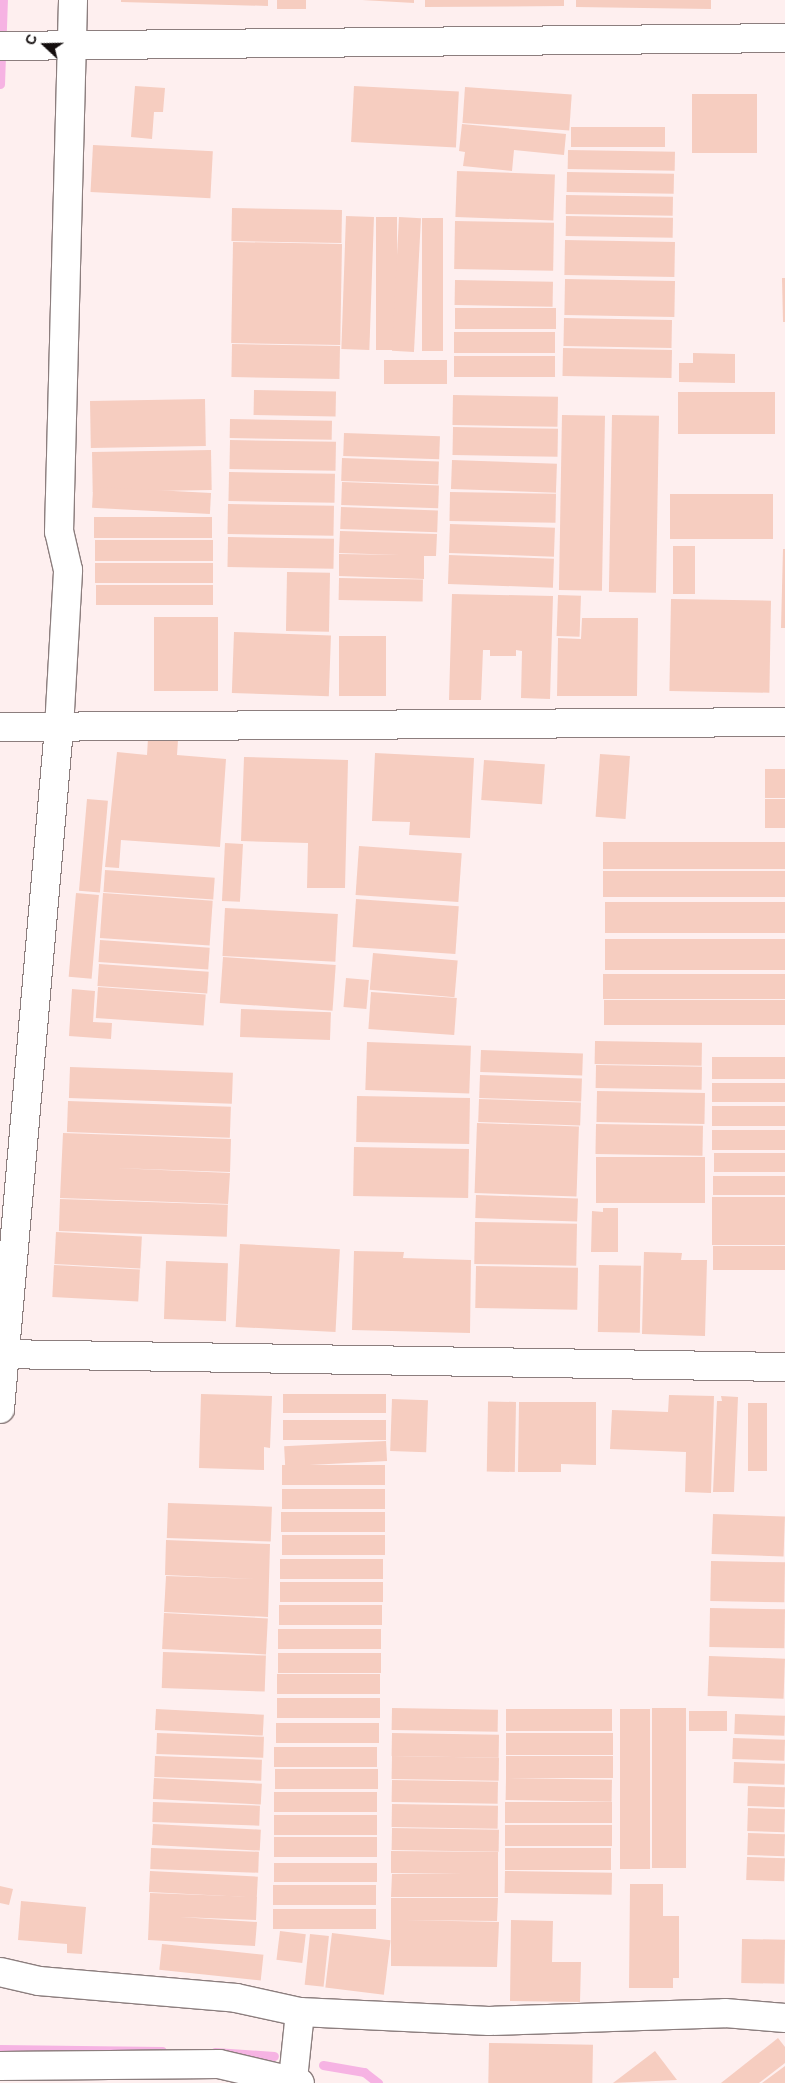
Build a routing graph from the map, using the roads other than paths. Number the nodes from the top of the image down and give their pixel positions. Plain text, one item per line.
1 (73, 0) edge
2 (785, 38) edge
3 (71, 43) junction
4 (3, 46) edge
5 (785, 722) edge
6 (0, 727) edge
7 (59, 728) junction
8 (2, 1354) edge
9 (785, 1368) edge
10 (0, 1409) edge
11 (0, 1972) edge
12 (300, 2012) junction
13 (785, 2018) edge
14 (0, 2066) edge
15 (296, 2081) edge

1 - 3 street
2 - 3 street
3 - 4 street
3 - 7 street
5 - 7 street
6 - 7 street
7 - 8 street
8 - 9 street
8 - 10 street
11 - 12 street
12 - 13 street
12 - 15 street
14 - 15 street

